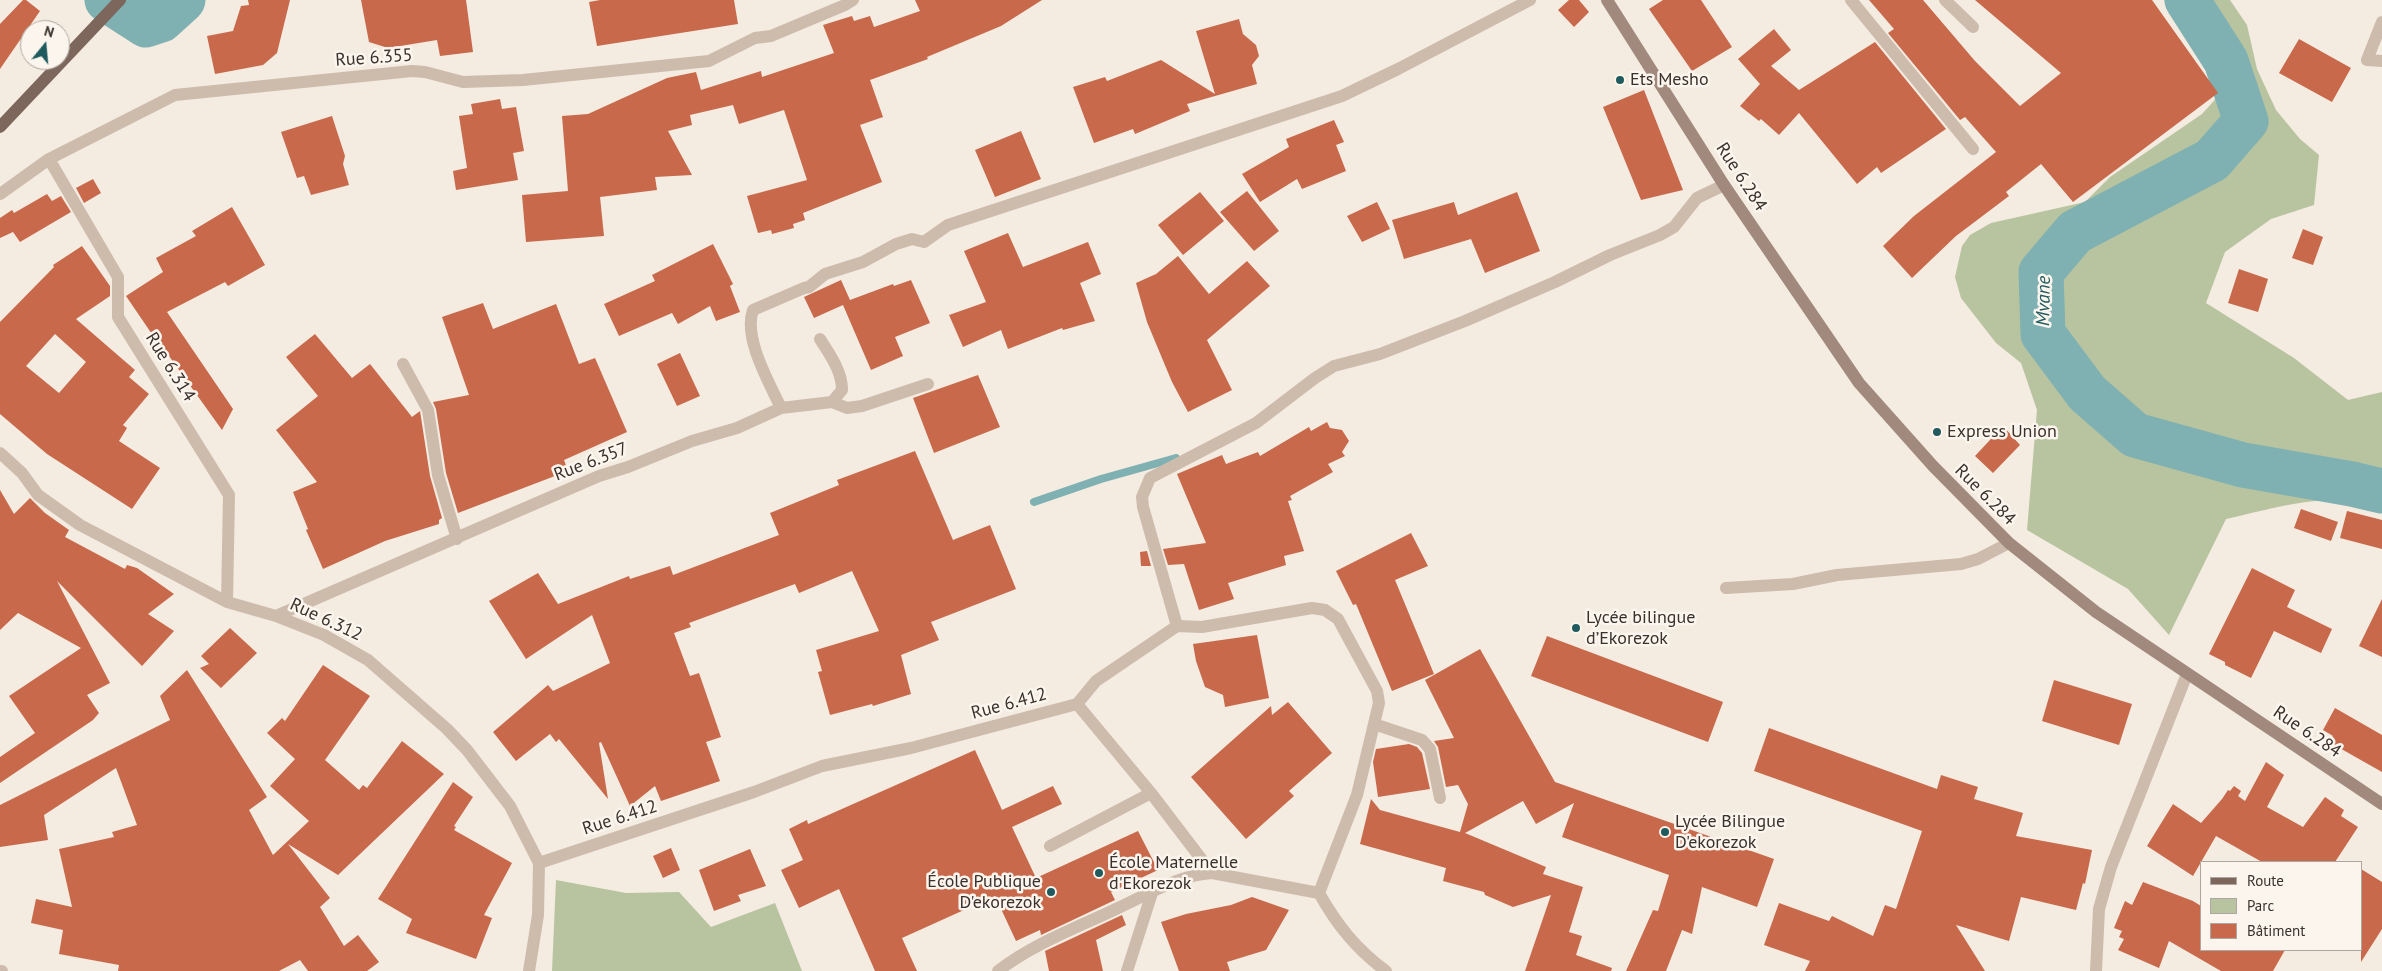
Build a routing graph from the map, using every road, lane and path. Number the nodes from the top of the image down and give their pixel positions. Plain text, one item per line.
1 (120, 0) edge
2 (853, 0) edge
3 (1530, 0) edge
4 (1607, 0) edge
5 (1851, 0) edge
6 (1945, 0) edge
7 (2382, 22) edge
8 (1973, 27) dead end
9 (2382, 62) edge
10 (0, 127) edge
11 (1973, 149) dead end
12 (50, 159) junction
13 (1724, 184) junction
14 (0, 194) edge
15 (820, 339) dead end
16 (403, 364) dead end
17 (928, 384) dead end
18 (832, 402) junction
19 (781, 408) junction
20 (0, 453) edge
21 (457, 539) junction
22 (2009, 543) junction
23 (1726, 588) dead end
24 (228, 602) junction
25 (276, 616) junction
26 (1177, 626) junction
27 (2187, 674) junction
28 (1077, 704) junction
29 (1374, 724) junction
30 (1151, 793) junction
31 (1440, 798) dead end
32 (2382, 804) edge
33 (1050, 846) dead end
34 (539, 863) junction
35 (1212, 873) junction
36 (1152, 893) junction
37 (1319, 893) junction
38 (529, 971) edge
39 (998, 971) edge
40 (1127, 971) edge
41 (1386, 971) edge
42 (2096, 971) edge

1 - 10 main road
2 - 12 street, Rue 6.355
3 - 19 street
4 - 13 street, Rue 6.284
5 - 11 street
6 - 8 street
7 - 9 street
12 - 14 street, Rue 6.355
12 - 24 street, Rue 6.314
13 - 22 street, Rue 6.284
13 - 26 street
15 - 18 street
16 - 21 street
17 - 18 street, Rue 6.357
18 - 19 street, Rue 6.357
19 - 21 street, Rue 6.357
20 - 24 street, Rue 6.312
21 - 25 street, Rue 6.357
22 - 23 street
22 - 27 street, Rue 6.284
24 - 25 street, Rue 6.312
25 - 34 street, Rue 6.312
26 - 28 street
26 - 29 street
27 - 32 street, Rue 6.284
27 - 42 street
28 - 30 street
28 - 34 street, Rue 6.412
29 - 31 street
29 - 37 street
30 - 33 street
30 - 35 street
34 - 38 street, Rue 6.312
35 - 36 street
35 - 37 street
36 - 39 street
36 - 40 street
37 - 41 street

